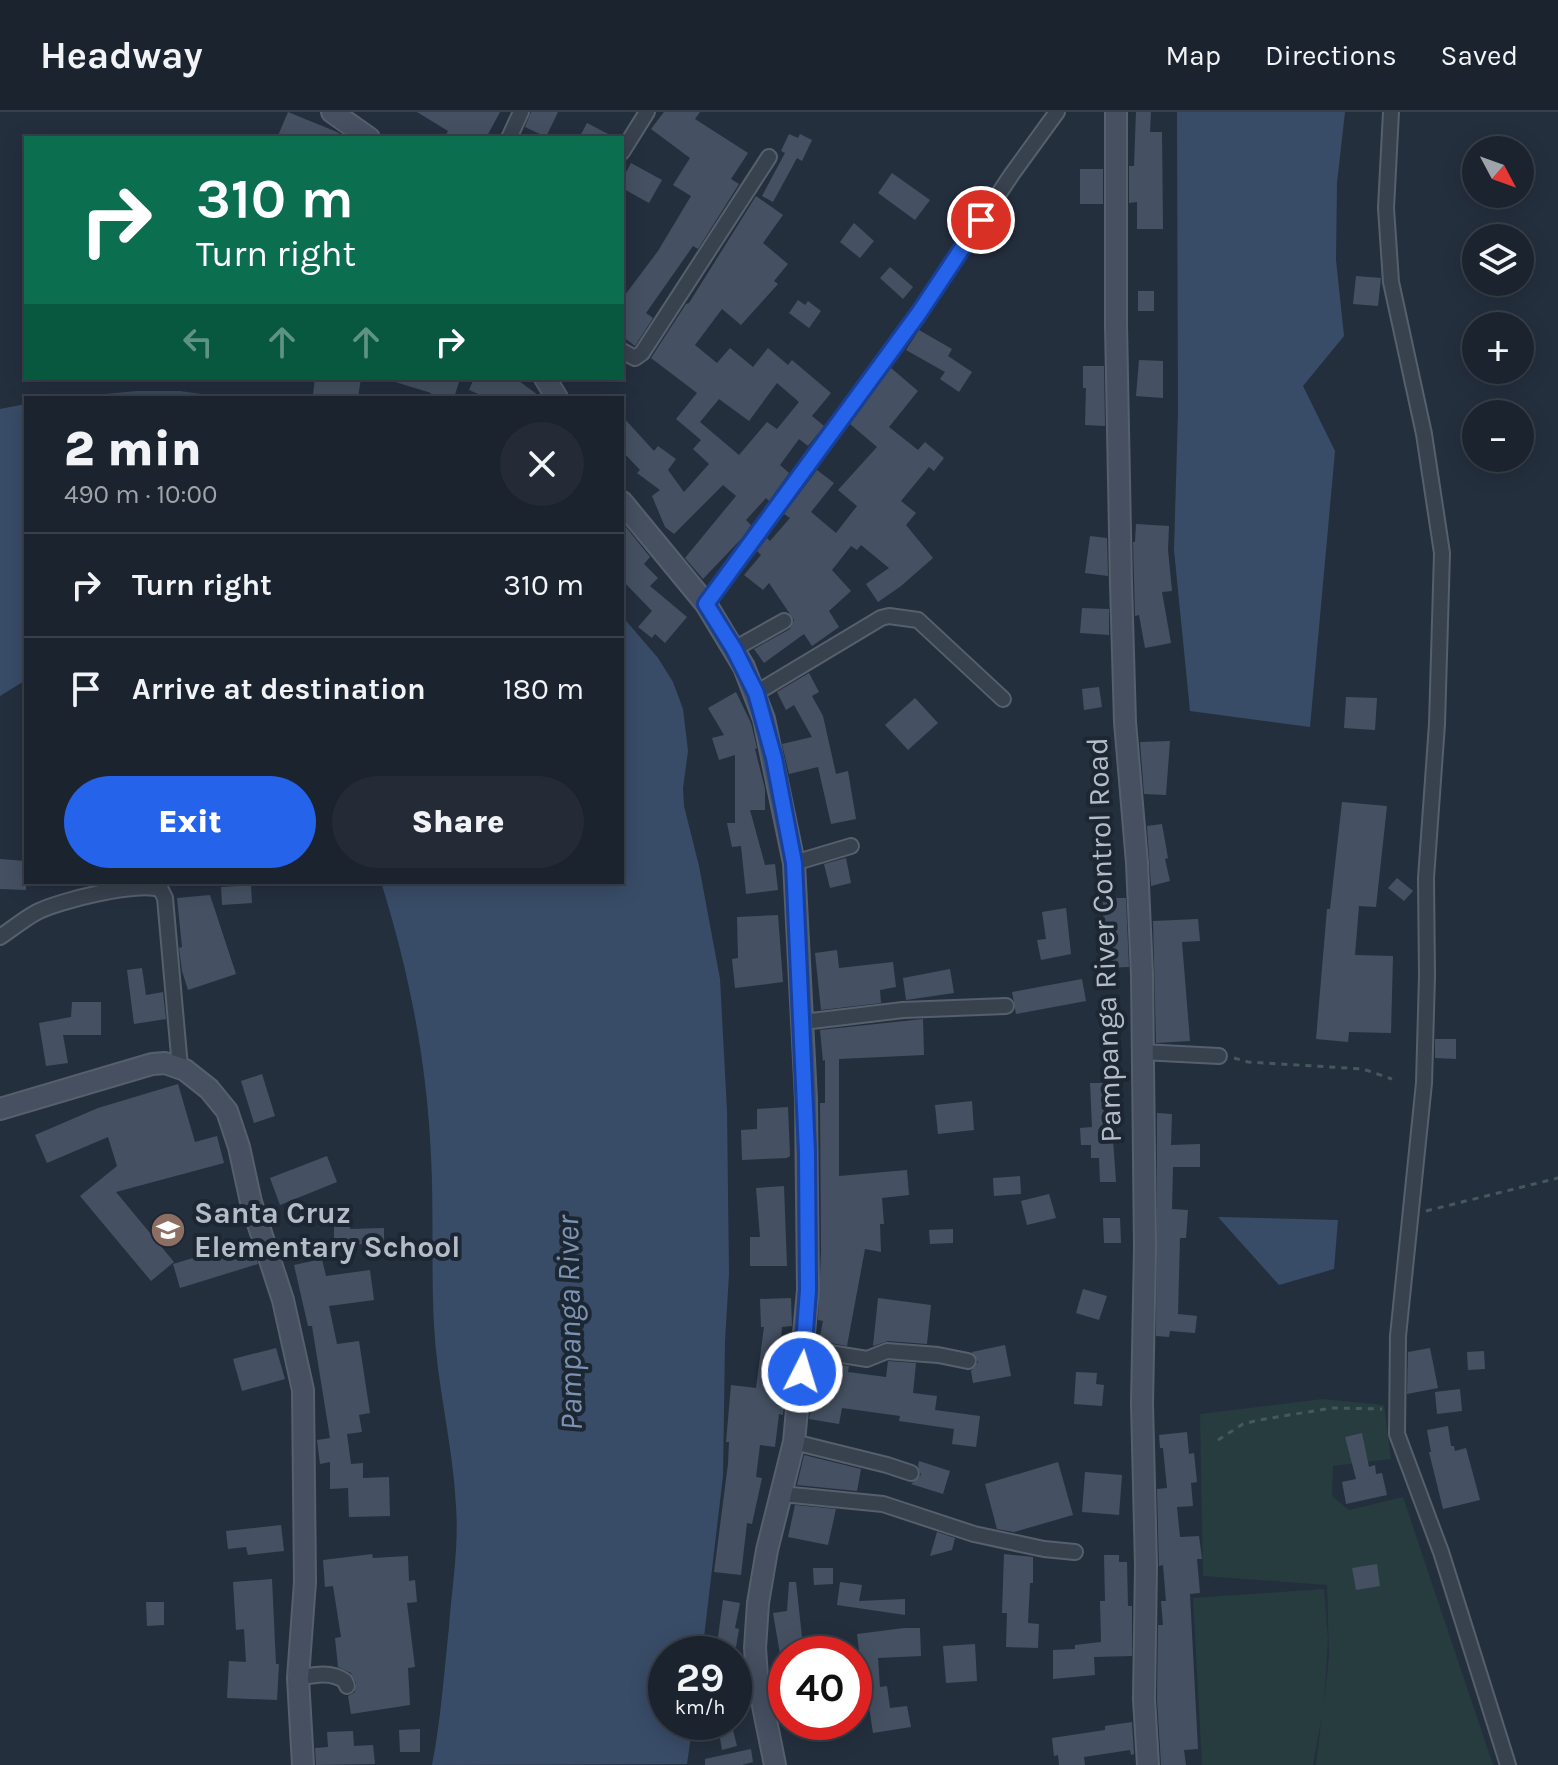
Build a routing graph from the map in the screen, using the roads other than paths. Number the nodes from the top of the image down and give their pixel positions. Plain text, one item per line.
1 (332, 112) edge
2 (521, 112) edge
3 (647, 112) edge
4 (1057, 112) edge
5 (1116, 112) edge
6 (1391, 112) edge
7 (366, 136) edge
8 (510, 136) edge
9 (624, 149) edge
10 (769, 157) dead end
11 (624, 352) edge
12 (624, 504) edge
13 (706, 604) junction
14 (784, 621) dead end
15 (734, 649) junction
16 (756, 693) junction
17 (1003, 699) dead end
18 (851, 846) dead end
19 (794, 863) junction
20 (0, 937) edge
21 (1006, 1006) dead end
22 (803, 1022) junction
23 (1142, 1052) junction
24 (1219, 1056) road end
25 (180, 1067) junction
26 (0, 1109) edge
27 (805, 1349) junction
28 (968, 1361) dead end
29 (794, 1442) junction
30 (911, 1473) dead end
31 (782, 1494) junction
32 (1075, 1552) dead end
33 (298, 1678) junction
34 (347, 1686) dead end
35 (303, 1765) edge
36 (775, 1765) edge
37 (1148, 1765) edge
38 (1508, 1765) edge

1 - 7 street
2 - 8 street
3 - 9 street
4 - 13 street
5 - 23 street, Pampanga River Control Road
6 - 38 street
10 - 11 street
12 - 13 street
13 - 15 street
14 - 15 street
15 - 16 street
16 - 17 street
16 - 19 street
18 - 19 street
19 - 22 street
20 - 25 street
21 - 22 street
22 - 27 street
23 - 24 street
23 - 37 street, Pampanga River Control Road
25 - 26 street
25 - 33 street
27 - 28 street
27 - 29 street
29 - 30 street
29 - 31 street
31 - 32 street
31 - 36 street
33 - 34 street
33 - 35 street

